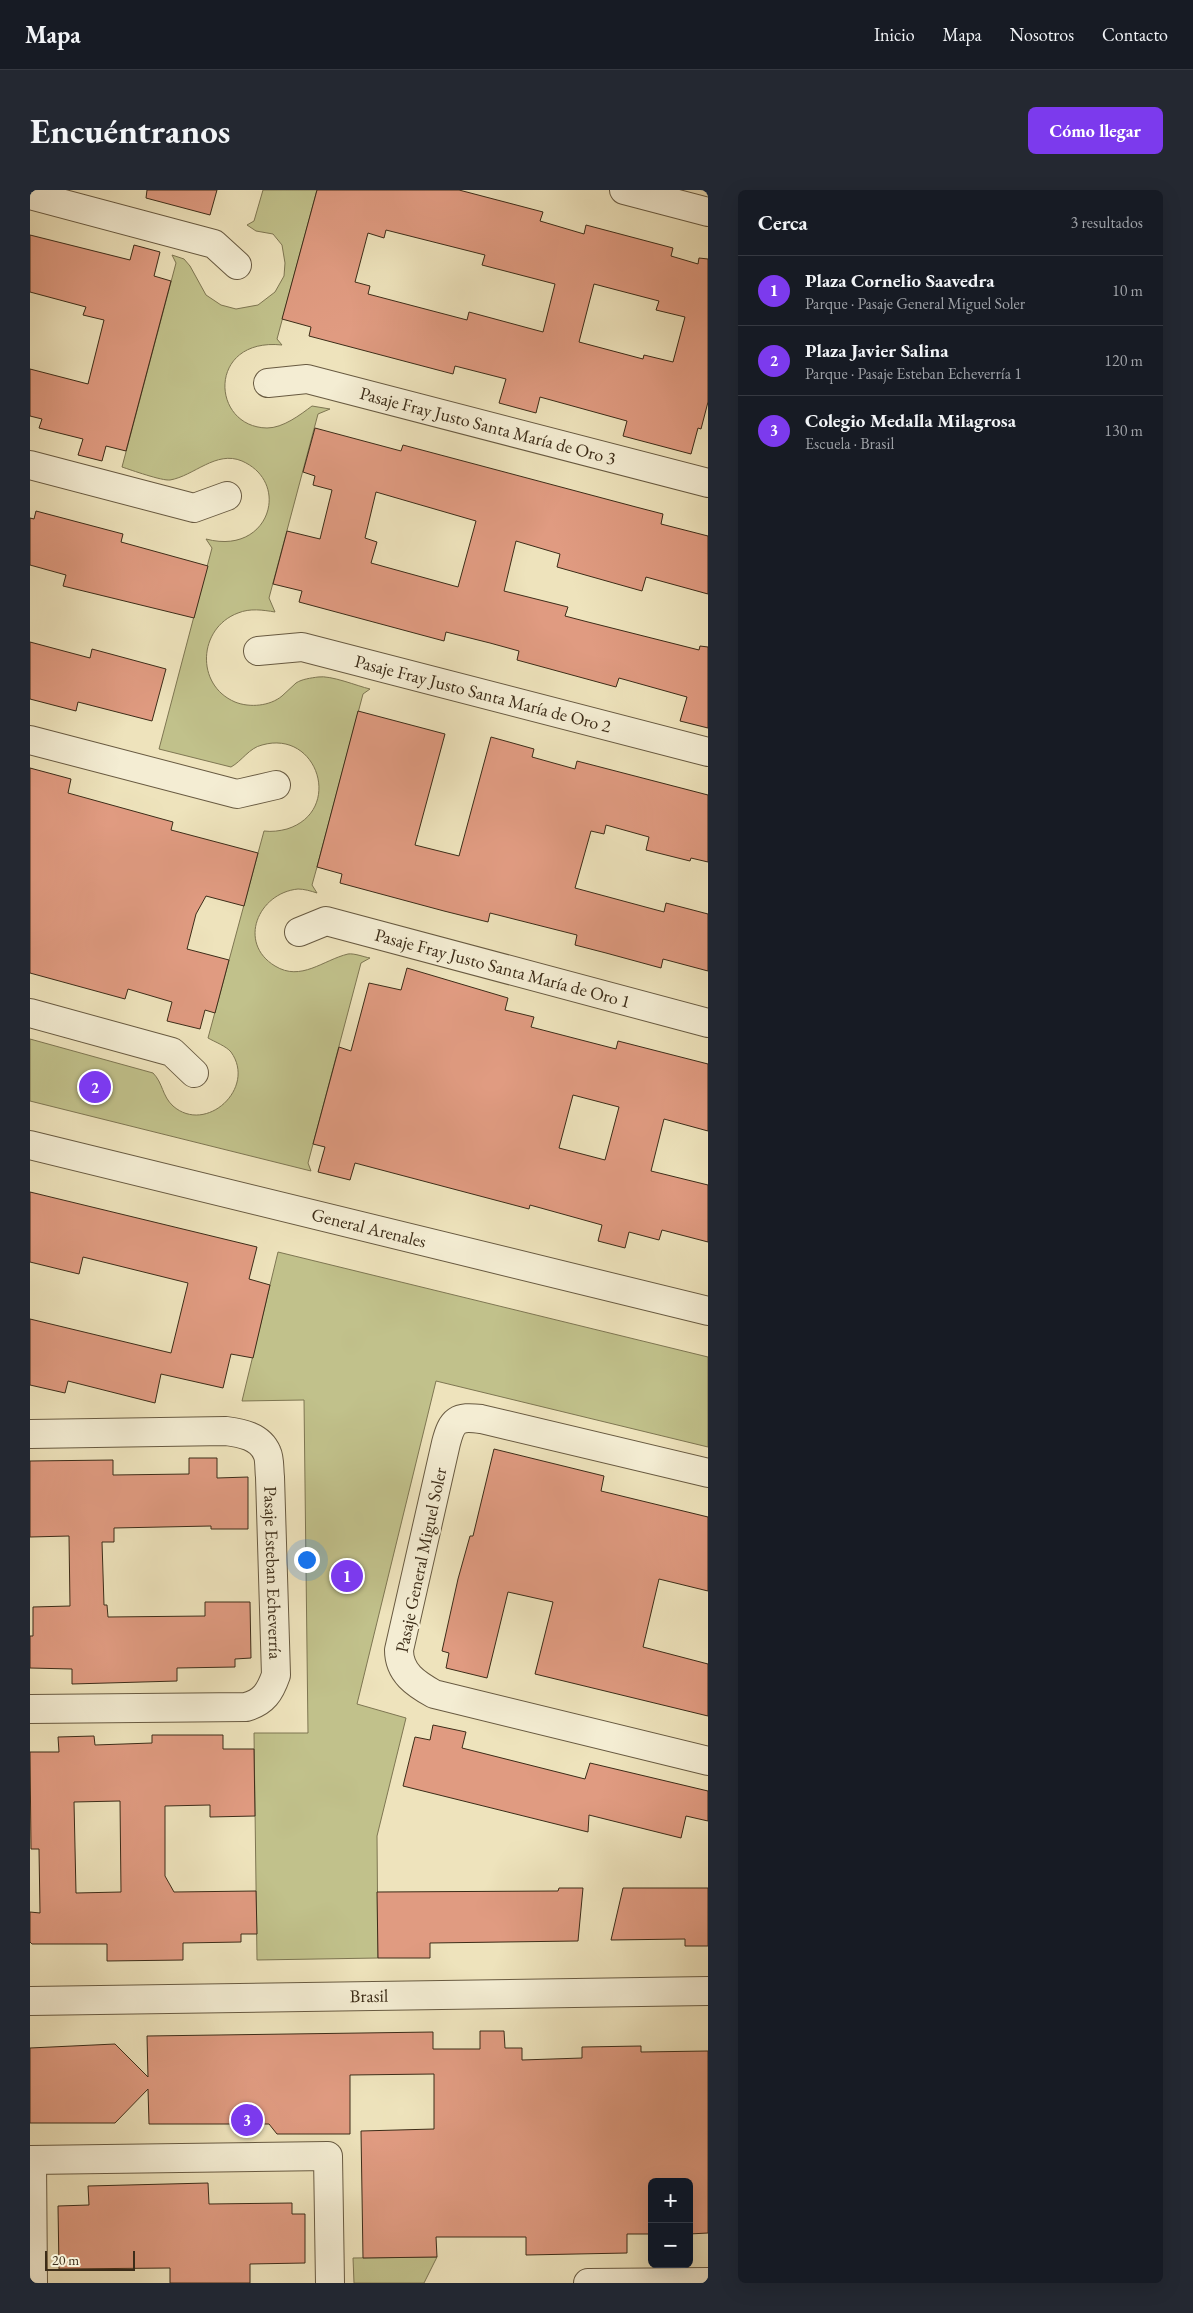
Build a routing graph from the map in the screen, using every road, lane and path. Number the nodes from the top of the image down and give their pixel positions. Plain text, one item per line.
1 (624, 190) edge
2 (30, 195) edge
3 (708, 212) edge
4 (237, 265) dead end
5 (268, 384) dead end
6 (30, 465) edge
7 (708, 483) edge
8 (227, 496) dead end
9 (258, 651) dead end
10 (30, 740) edge
11 (708, 752) edge
12 (276, 785) dead end
13 (299, 932) dead end
14 (30, 1013) edge
15 (708, 1022) edge
16 (194, 1073) dead end
17 (30, 1145) edge
18 (708, 1311) edge
19 (30, 1434) edge
20 (708, 1473) edge
21 (30, 1709) edge
22 (708, 1761) edge
23 (708, 1991) edge
24 (30, 2001) edge
25 (31, 2160) edge
26 (708, 2282) edge
27 (33, 2283) edge
28 (330, 2283) edge
29 (588, 2283) edge

1 - 3 street
2 - 4 street
5 - 7 street, Pasaje Fray Justo Santa María de Oro 3
6 - 8 street
9 - 11 street, Pasaje Fray Justo Santa María de Oro 2
10 - 12 street
13 - 15 street, Pasaje Fray Justo Santa María de Oro 1
14 - 16 street
17 - 18 street, General Arenales
19 - 21 street, Pasaje Esteban Echeverría
20 - 22 street, Pasaje General Miguel Soler
23 - 24 street, Brasil
25 - 27 street
25 - 28 street
26 - 29 street

